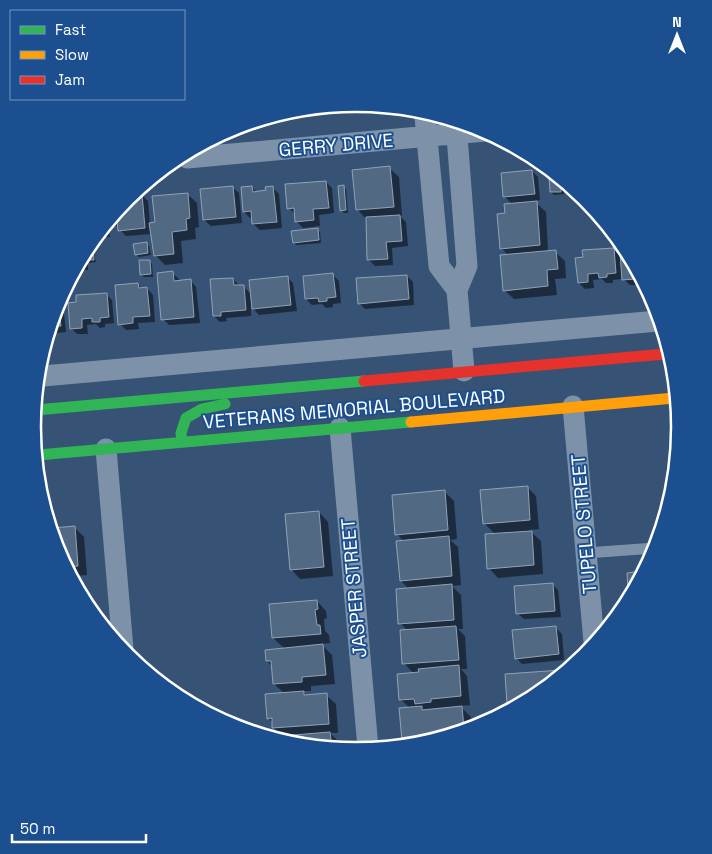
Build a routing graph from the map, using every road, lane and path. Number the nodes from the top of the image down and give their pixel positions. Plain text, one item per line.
1 (426, 127) edge
2 (453, 128) edge
3 (456, 128) edge
4 (194, 157) edge
5 (457, 290) junction
6 (652, 321) edge
7 (462, 338) junction
8 (662, 354) edge
9 (464, 371) junction
10 (46, 376) edge
11 (350, 382) junction
12 (668, 388) edge
13 (669, 398) edge
14 (609, 403) junction
15 (573, 406) junction
16 (42, 409) edge
17 (340, 428) junction
18 (182, 442) junction
19 (106, 449) junction
20 (43, 455) edge
21 (646, 549) edge
22 (586, 553) junction
23 (593, 635) edge
24 (122, 638) edge
25 (367, 741) edge

1 - 2 street, GERRY DRIVE
1 - 4 street, GERRY DRIVE
1 - 5 street
3 - 5 street
5 - 7 street
6 - 7 street
7 - 9 street
7 - 10 street
8 - 9 main road, VETERANS MEMORIAL BOULEVARD
9 - 11 main road, VETERANS MEMORIAL BOULEVARD
11 - 16 main road, VETERANS MEMORIAL BOULEVARD
11 - 18 main road
12 - 14 main road
13 - 14 main road, VETERANS MEMORIAL BOULEVARD
14 - 15 main road, VETERANS MEMORIAL BOULEVARD
15 - 17 main road, VETERANS MEMORIAL BOULEVARD
15 - 22 street, TUPELO STREET
17 - 18 main road, VETERANS MEMORIAL BOULEVARD
17 - 25 street, JASPER STREET
18 - 19 main road, VETERANS MEMORIAL BOULEVARD
19 - 20 main road, VETERANS MEMORIAL BOULEVARD
19 - 24 street
21 - 22 lane
22 - 23 street, TUPELO STREET

